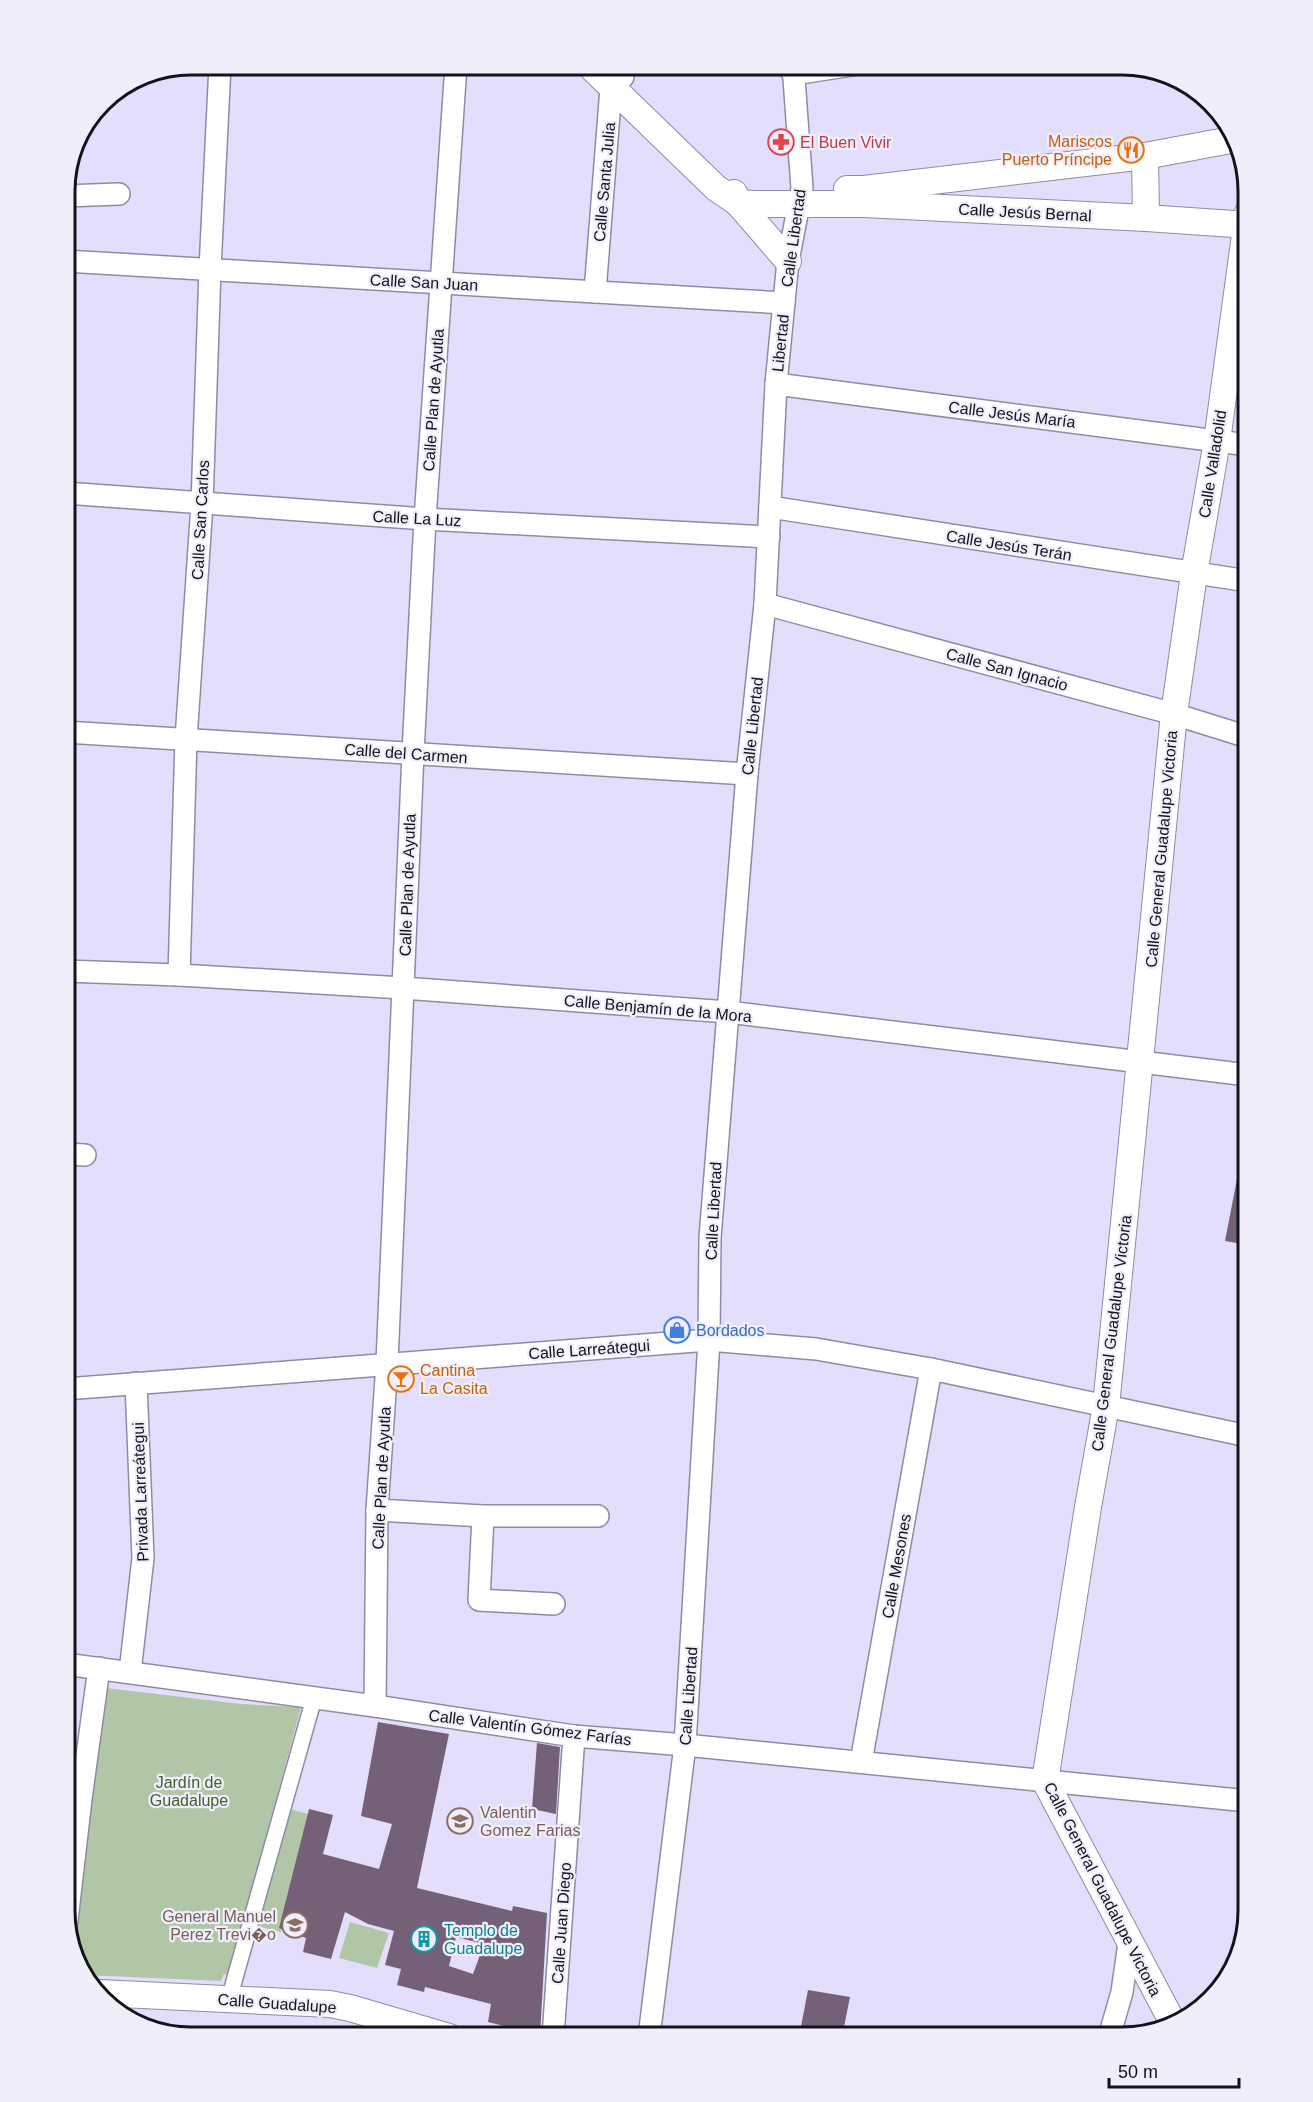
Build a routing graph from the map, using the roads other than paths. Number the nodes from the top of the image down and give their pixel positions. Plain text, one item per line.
1 (219, 75) edge
2 (455, 75) edge
3 (792, 75) edge
4 (615, 76) edge
5 (1226, 141) edge
6 (1145, 156) junction
7 (119, 194) dead end
8 (734, 194) junction
9 (75, 196) edge
10 (801, 196) junction
11 (1146, 218) junction
12 (1238, 221) edge
13 (788, 261) junction
14 (75, 262) edge
15 (210, 269) junction
16 (440, 283) junction
17 (595, 292) junction
18 (1238, 292) edge
19 (784, 303) junction
20 (776, 384) junction
21 (1217, 441) junction
22 (1238, 444) edge
23 (75, 494) edge
24 (202, 504) junction
25 (770, 507) junction
26 (425, 519) junction
27 (769, 537) junction
28 (1194, 574) junction
29 (1238, 581) edge
30 (765, 604) junction
31 (1174, 714) junction
32 (75, 733) edge
33 (1238, 734) edge
34 (186, 739) junction
35 (412, 753) junction
36 (747, 774) junction
37 (75, 971) edge
38 (179, 975) junction
39 (404, 988) junction
40 (728, 1012) junction
41 (1140, 1063) junction
42 (1238, 1074) edge
43 (709, 1340) junction
44 (387, 1364) junction
45 (931, 1369) junction
46 (136, 1383) junction
47 (75, 1388) edge
48 (1106, 1406) junction
49 (1238, 1434) edge
50 (377, 1510) junction
51 (483, 1516) junction
52 (598, 1516) dead end
53 (554, 1604) dead end
54 (75, 1665) edge
55 (99, 1668) junction
56 (130, 1672) junction
57 (314, 1698) junction
58 (375, 1706) junction
59 (574, 1736) junction
60 (685, 1745) junction
61 (861, 1762) junction
62 (1045, 1781) junction
63 (75, 1790) edge
64 (1238, 1800) edge
65 (1130, 1943) junction
66 (110, 1993) edge
67 (229, 1999) junction
68 (1169, 2017) edge
69 (392, 2027) edge
70 (554, 2027) edge
71 (650, 2027) edge
72 (1112, 2027) edge

1 - 15 street, Calle San Carlos
2 - 16 street, Calle Plan de Ayutla
3 - 10 street, Calle Libertad
4 - 8 street
4 - 17 street, Calle Santa Julia
5 - 6 street
6 - 10 street
6 - 11 street
7 - 9 street
8 - 10 street
8 - 13 street
10 - 11 street, Calle Jesús Bernal
10 - 13 street, Calle Libertad
11 - 12 street, Calle Jesús Bernal
13 - 19 street, Calle Libertad
14 - 15 street, Calle San Juan
15 - 16 street, Calle San Juan
15 - 24 street, Calle San Carlos
16 - 17 street, Calle San Juan
16 - 26 street, Calle Plan de Ayutla
17 - 19 street, Calle San Juan
18 - 21 street, Calle Valladolid
19 - 20 street, Libertad
20 - 21 street, Calle Jesús María
20 - 25 street, Calle Libertad
21 - 22 street, Calle Jesús María
21 - 28 street, Calle Valladolid
23 - 24 street, Calle La Luz
24 - 26 street, Calle La Luz
24 - 34 street, Calle San Carlos
25 - 27 street, Calle Libertad
25 - 28 street, Calle Jesús Terán
26 - 27 street, Calle La Luz
26 - 35 street, Calle Plan de Ayutla
27 - 30 street, Calle Libertad
28 - 29 street, Calle Jesús Terán
28 - 31 street, Calle Valladolid
30 - 31 street, Calle San Ignacio
30 - 36 street, Calle Libertad
31 - 33 street, Calle San Ignacio
31 - 41 street, Calle General Guadalupe Victoria
32 - 34 street, Calle del Carmen
34 - 35 street, Calle del Carmen
34 - 38 street, Calle San Carlos
35 - 36 street, Calle del Carmen
35 - 39 street, Calle Plan de Ayutla
36 - 40 street, Calle Libertad
37 - 38 street, Calle Benjamín de la Mora
38 - 39 street, Calle Benjamín de la Mora
39 - 40 street, Calle Benjamín de la Mora
39 - 44 street, Calle Plan de Ayutla
40 - 41 street, Calle Benjamín de la Mora
40 - 43 street, Calle Libertad
41 - 42 street, Calle Benjamín de la Mora
41 - 48 street, Calle General Guadalupe Victoria
43 - 44 street, Calle Larreátegui
43 - 45 street, Calle Larreátegui
43 - 60 street, Calle Libertad
44 - 46 street, Calle Larreátegui
44 - 50 street, Calle Plan de Ayutla
45 - 48 street, Calle Larreátegui
45 - 61 street, Calle Mesones
46 - 47 street, Calle Larreátegui
46 - 56 street, Privada Larreátegui
48 - 49 street, Calle Larreátegui
48 - 62 street, Calle General Guadalupe Victoria
50 - 51 street
50 - 58 street, Calle Plan de Ayutla
51 - 52 street
51 - 53 street
54 - 55 street, Calle Valentín Gómez Farías
55 - 56 street, Calle Valentín Gómez Farías
55 - 63 street
56 - 57 street, Calle Valentín Gómez Farías
57 - 58 street, Calle Valentín Gómez Farías
57 - 67 street
58 - 59 street, Calle Valentín Gómez Farías
59 - 60 street, Calle Valentín Gómez Farías
59 - 70 street, Calle Juan Diego
60 - 61 street, Calle Valentín Gómez Farías
60 - 71 street, Calle Libertad
61 - 62 street, Calle Valentín Gómez Farías
62 - 64 street, Calle Valentín Gómez Farías
62 - 65 street, Calle General Guadalupe Victoria
65 - 68 street, Calle General Guadalupe Victoria
65 - 72 street
66 - 67 street, Calle Guadalupe
67 - 69 street, Calle Guadalupe

